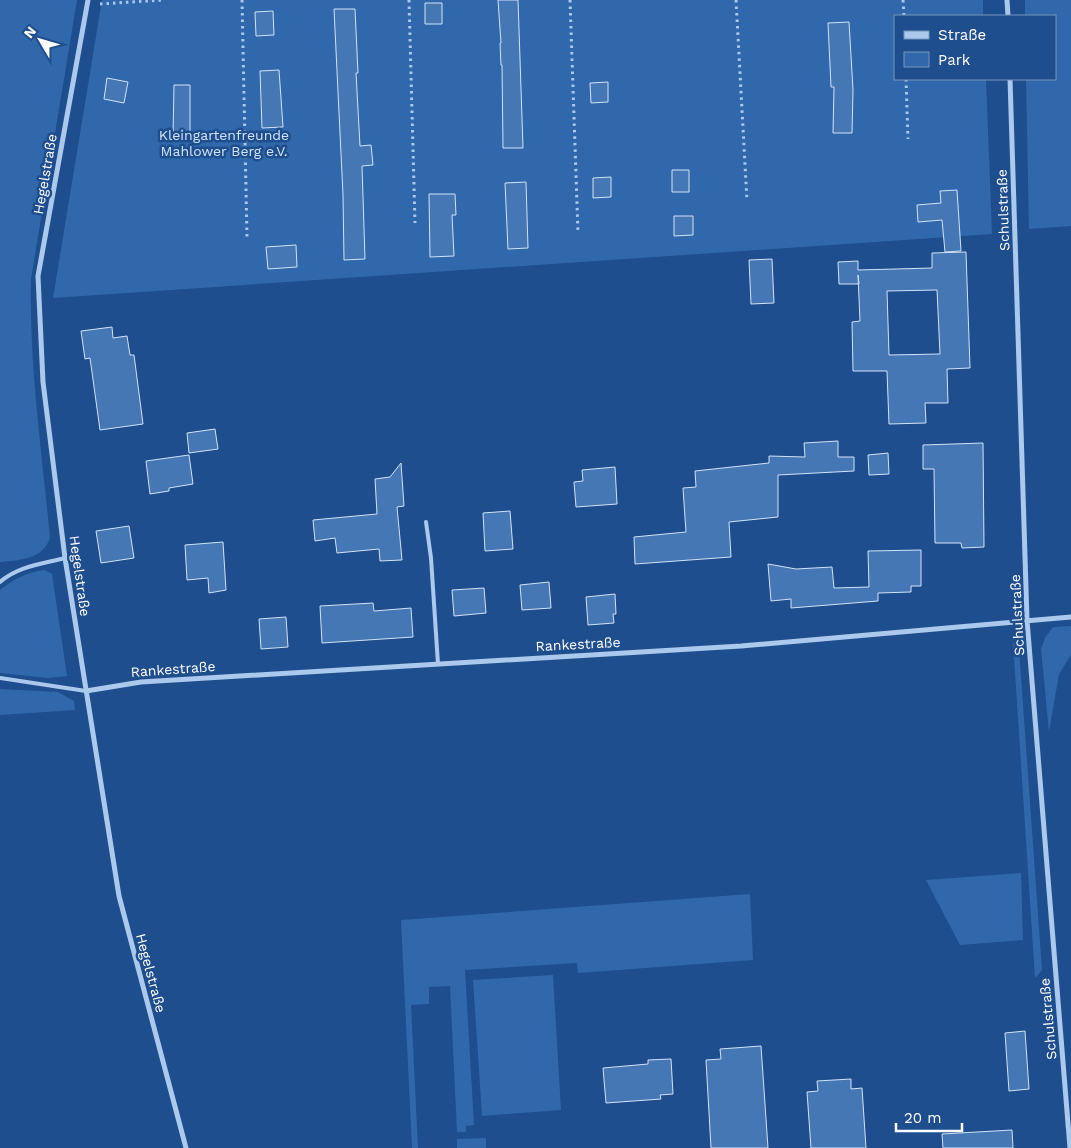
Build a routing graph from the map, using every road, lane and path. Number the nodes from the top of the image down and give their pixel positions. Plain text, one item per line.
1 (163, 0) edge
2 (242, 0) edge
3 (409, 0) edge
4 (570, 0) edge
5 (736, 0) edge
6 (903, 0) edge
7 (1007, 0) edge
8 (87, 2) edge
9 (904, 15) edge
10 (1008, 15) edge
11 (906, 80) edge
12 (1010, 80) edge
13 (908, 139) dead end
14 (747, 201) dead end
15 (415, 223) dead end
16 (578, 232) dead end
17 (247, 237) dead end
18 (426, 522) dead end
19 (65, 558) junction
20 (0, 582) edge
21 (1071, 617) edge
22 (1027, 620) junction
23 (438, 664) junction
24 (0, 678) edge
25 (86, 691) junction
26 (186, 1148) edge
27 (1070, 1148) edge

1 - 8 path
2 - 17 path
3 - 15 path
4 - 16 path
5 - 14 path
6 - 9 path
7 - 10 street
8 - 19 street, Hegelstraße
11 - 13 path
12 - 22 street, Schulstraße
18 - 23 lane
19 - 20 lane
19 - 25 street, Hegelstraße
21 - 22 street, Rankestraße
22 - 23 street, Rankestraße
22 - 27 street, Schulstraße
23 - 25 street, Rankestraße
24 - 25 lane
25 - 26 street, Hegelstraße

